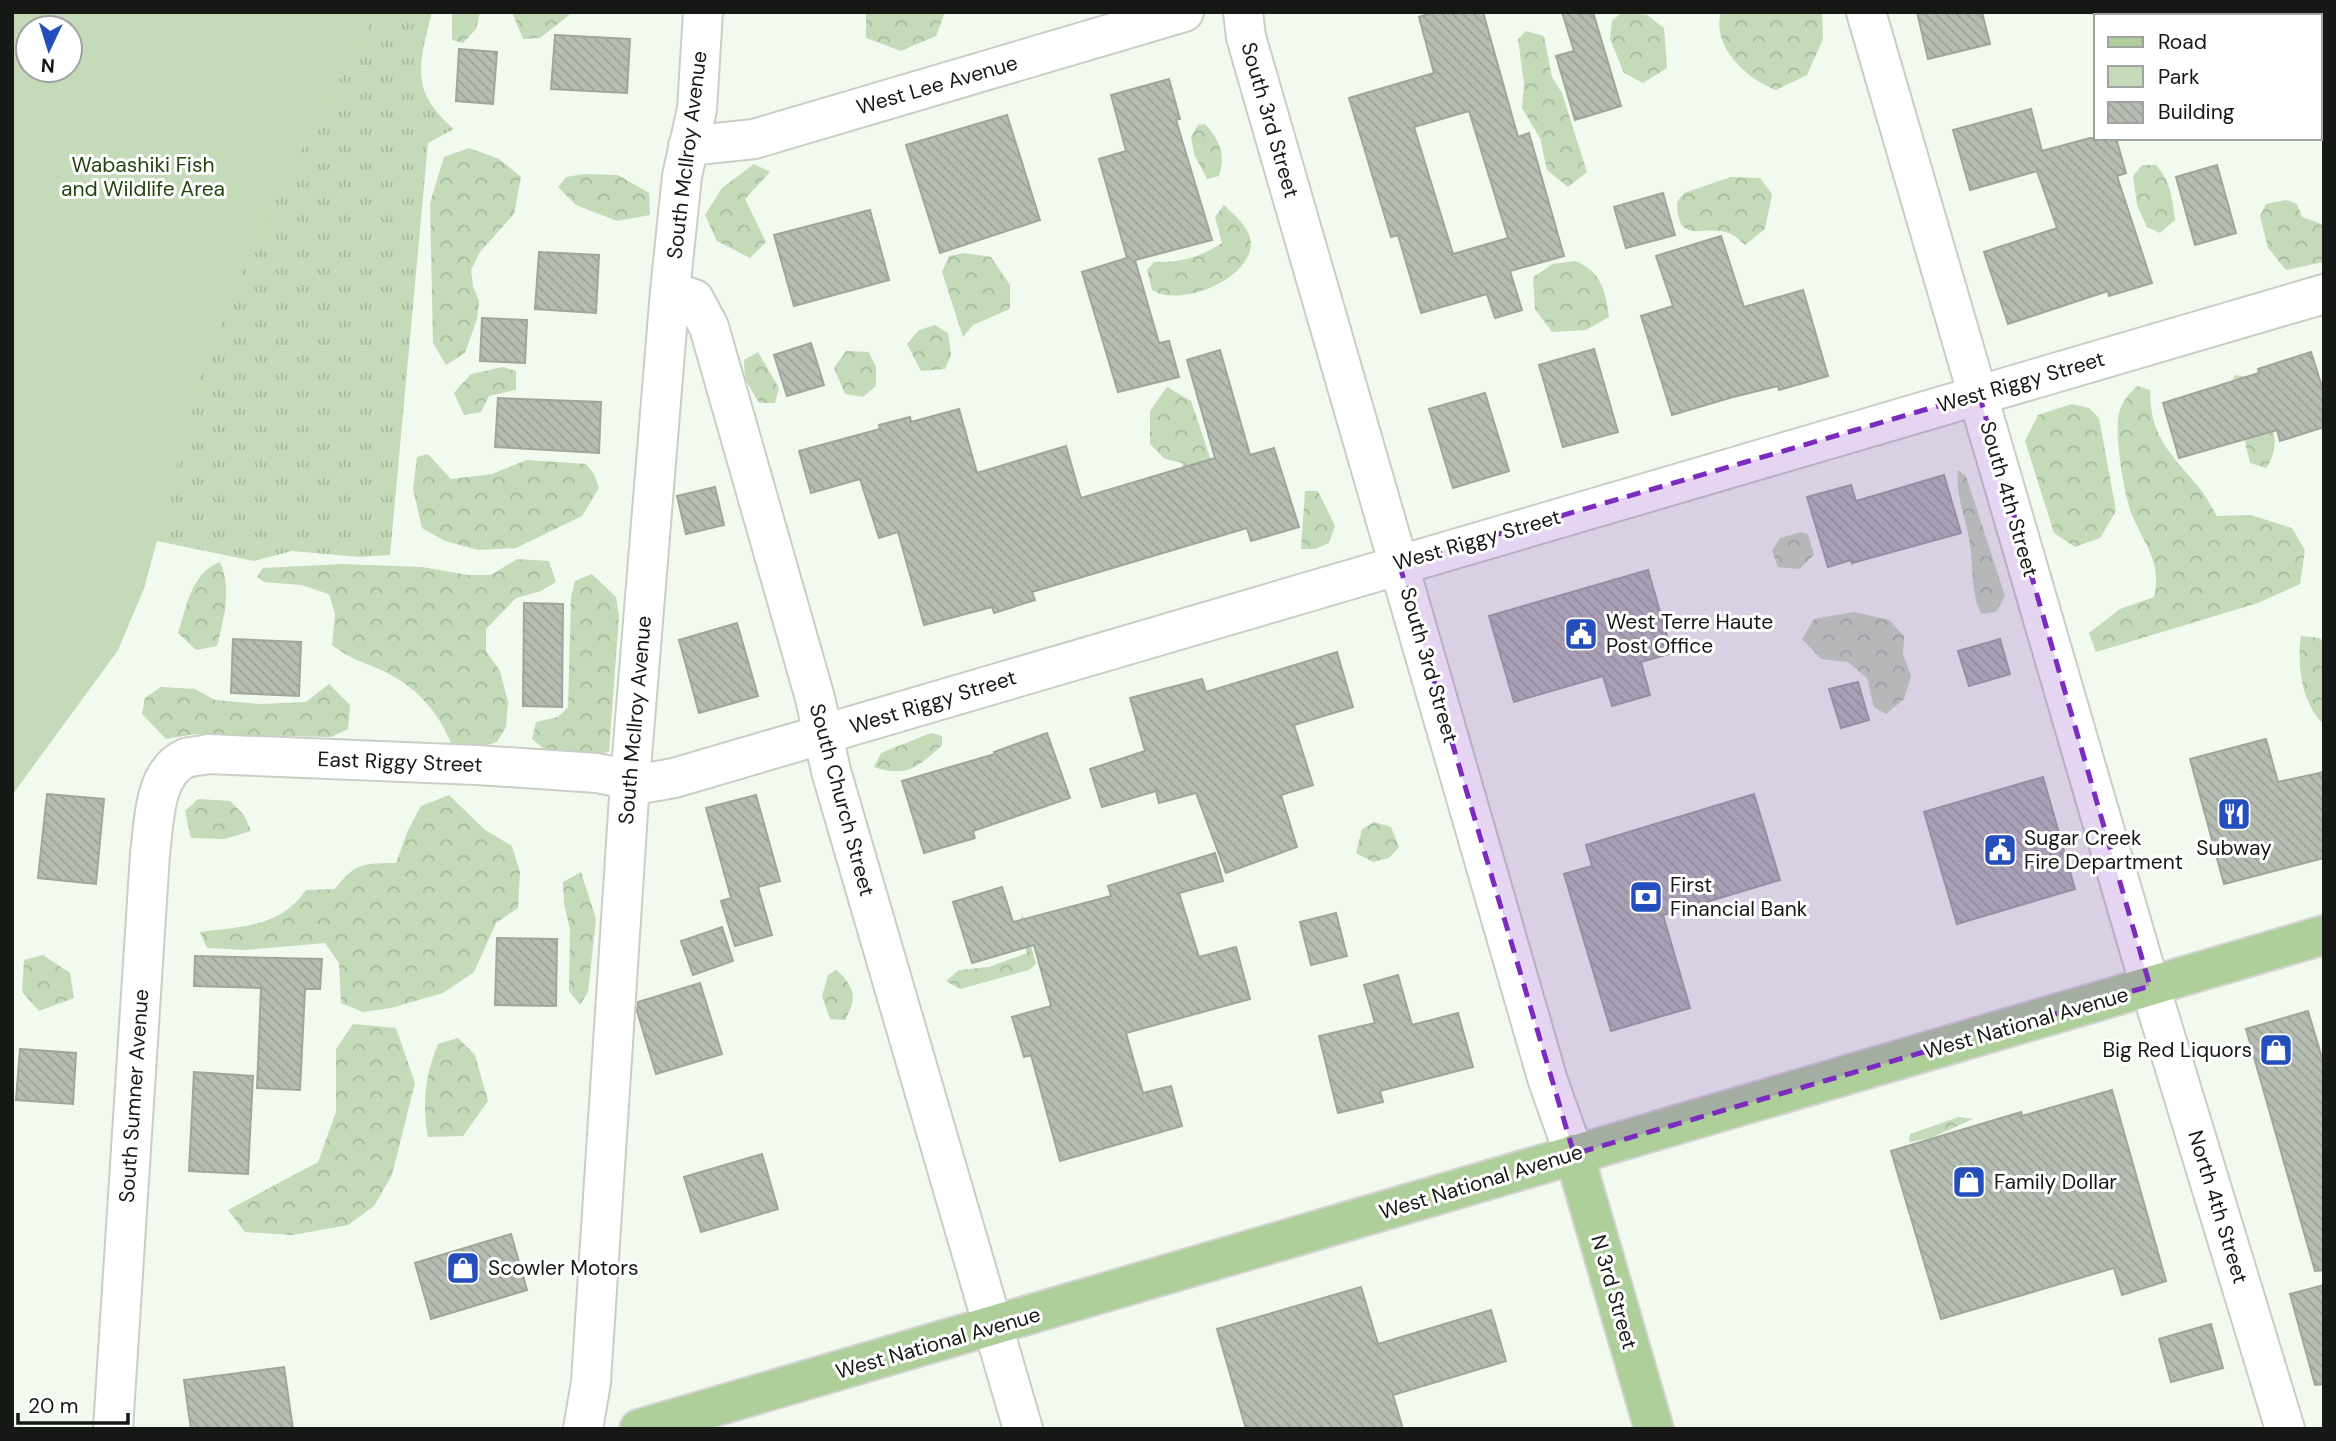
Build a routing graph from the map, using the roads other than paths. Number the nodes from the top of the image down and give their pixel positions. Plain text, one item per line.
1 (703, 12) edge
2 (1184, 12) edge
3 (1243, 12) edge
4 (1866, 12) edge
5 (688, 146) junction
6 (670, 292) junction
7 (2324, 294) edge
8 (1979, 394) junction
9 (1399, 563) junction
10 (823, 734) junction
11 (173, 768) joint
12 (630, 781) junction
13 (2324, 934) edge
14 (2150, 986) junction
15 (1574, 1154) junction
16 (993, 1327) junction
17 (113, 1429) edge
18 (583, 1429) edge
19 (639, 1429) edge
20 (1023, 1429) edge
21 (1654, 1429) edge
22 (2285, 1429) edge

1 - 5 street, South McIlroy Avenue
2 - 5 street, West Lee Avenue
3 - 9 street, South 3rd Street
4 - 8 street, South 4th Street
5 - 6 street, South McIlroy Avenue
6 - 10 street, South Church Street
6 - 12 street, South McIlroy Avenue
7 - 8 street, West Riggy Street
8 - 9 street, West Riggy Street
8 - 14 street, South 4th Street
9 - 10 street, West Riggy Street
9 - 15 street, South 3rd Street
10 - 12 street, West Riggy Street
10 - 16 street, South Church Street
11 - 12 street, East Riggy Street
11 - 17 street, South Sumner Avenue
12 - 18 street, South McIlroy Avenue
13 - 14 main road, West National Avenue
14 - 15 main road, West National Avenue
14 - 22 street, North 4th Street
15 - 16 main road, West National Avenue
15 - 21 main road, N 3rd Street
16 - 19 main road, West National Avenue
16 - 20 street, South Church Street

